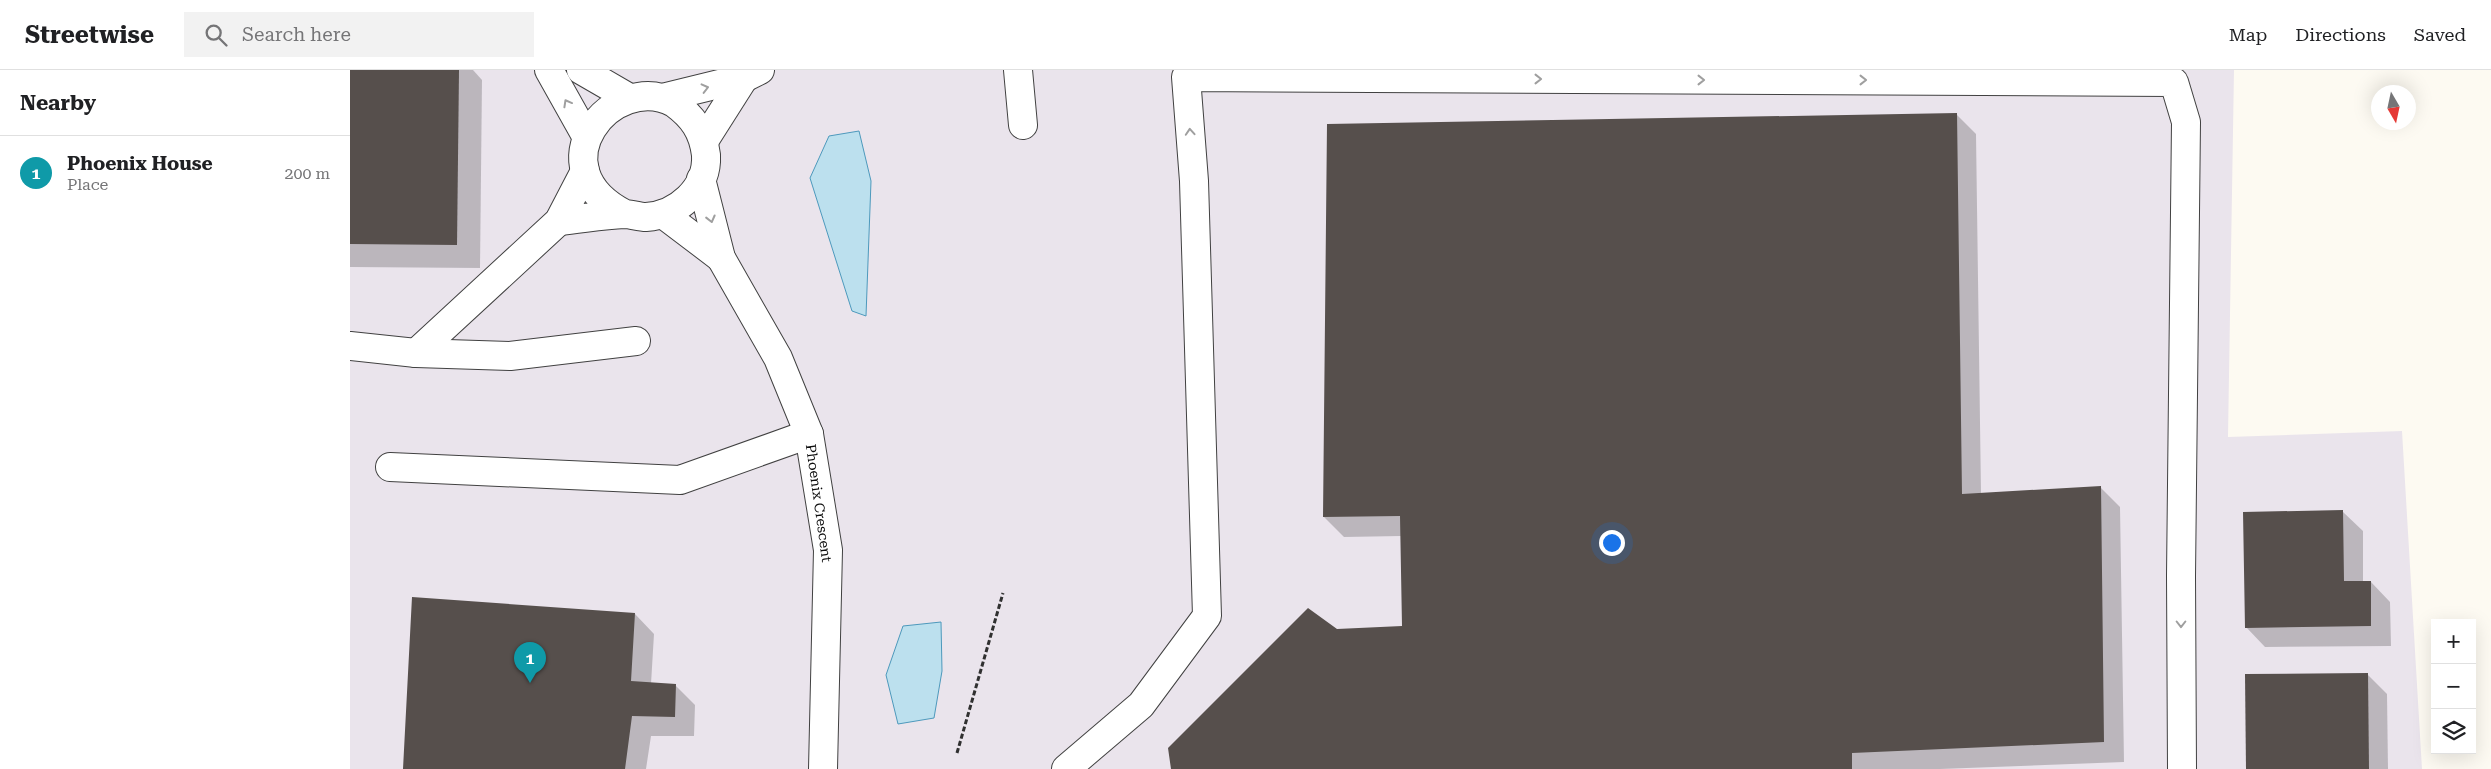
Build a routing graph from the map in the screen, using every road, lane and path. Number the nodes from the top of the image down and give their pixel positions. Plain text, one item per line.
1 (549, 70) edge
2 (581, 70) edge
3 (1018, 70) edge
4 (752, 74) edge
5 (626, 96) junction
6 (666, 97) junction
7 (1023, 125) dead end
8 (586, 136) junction
9 (704, 141) junction
10 (585, 171) junction
11 (702, 179) junction
12 (625, 214) junction
13 (663, 214) junction
14 (559, 221) junction
15 (721, 258) junction
16 (636, 341) dead end
17 (350, 346) edge
18 (416, 353) junction
19 (809, 434) junction
20 (390, 467) dead end
21 (1003, 593) dead end
22 (957, 753) dead end
23 (823, 769) edge
24 (1066, 769) edge
25 (2182, 769) edge

8 -> 1 street
2 - 5 street
3 - 7 street
6 -> 4 street
4 - 9 street
5 - 6 street
5 - 8 street
6 - 9 street
8 - 10 street
9 - 11 street
10 - 12 street
10 - 14 street
11 - 13 street
11 -> 15 street, Phoenix Crescent
12 - 13 street
12 - 14 street
13 - 15 street, Phoenix Crescent
14 - 18 street
15 - 19 street, Phoenix Crescent
16 - 18 street
17 - 18 street
19 - 20 street
19 - 23 street, Phoenix Crescent
21 - 22 path
24 -> 25 street

